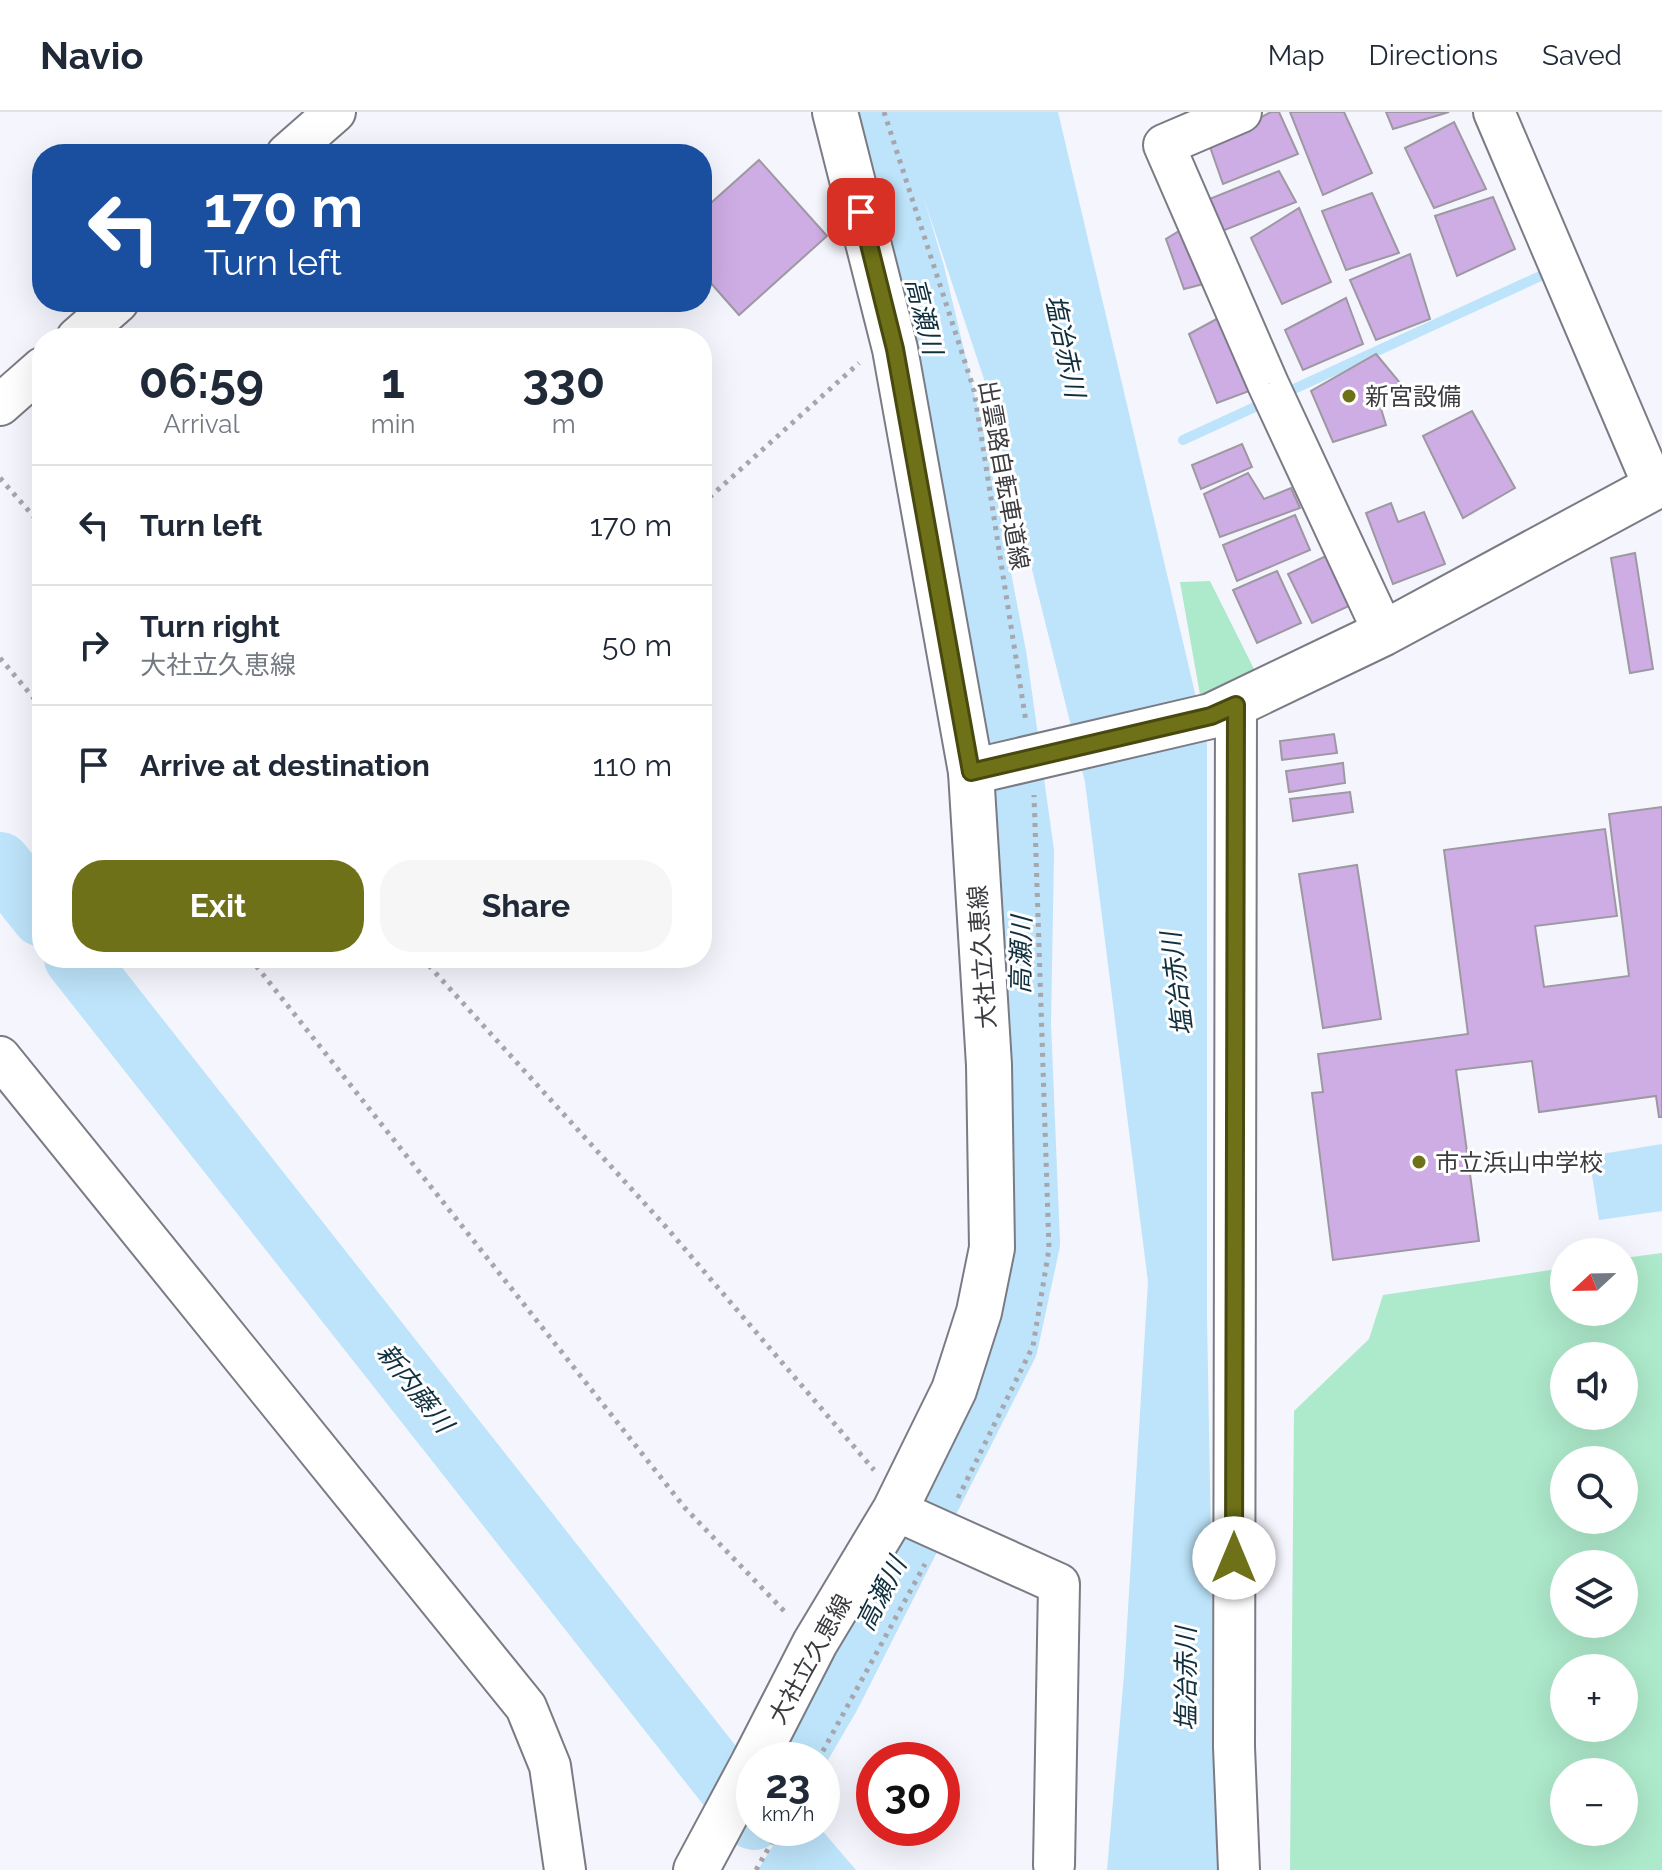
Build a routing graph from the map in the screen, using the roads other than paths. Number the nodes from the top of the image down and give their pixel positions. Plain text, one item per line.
1 (335, 112) edge
2 (835, 112) edge
3 (1241, 112) edge
4 (1494, 112) edge
5 (298, 144) edge
6 (107, 312) edge
7 (88, 328) edge
8 (32, 377) edge
9 (0, 405) edge
10 (1658, 485) edge
11 (1384, 633) junction
12 (1224, 710) junction
13 (971, 772) junction
14 (0, 1057) edge
15 (895, 1510) junction
16 (764, 1742) edge
17 (736, 1795) edge
18 (1054, 1865) dead end
19 (698, 1866) edge
20 (565, 1870) edge
21 (1239, 1870) edge

1 - 5 street
2 - 13 main road, 大社立久恵線
3 - 11 street
4 - 10 street
6 - 7 street
8 - 9 street
10 - 11 main road
11 - 12 main road
12 - 13 main road
12 - 21 street
13 - 15 main road, 大社立久恵線
14 - 20 street
15 - 16 main road, 大社立久恵線
15 - 18 street
17 - 19 main road, 大社立久恵線

